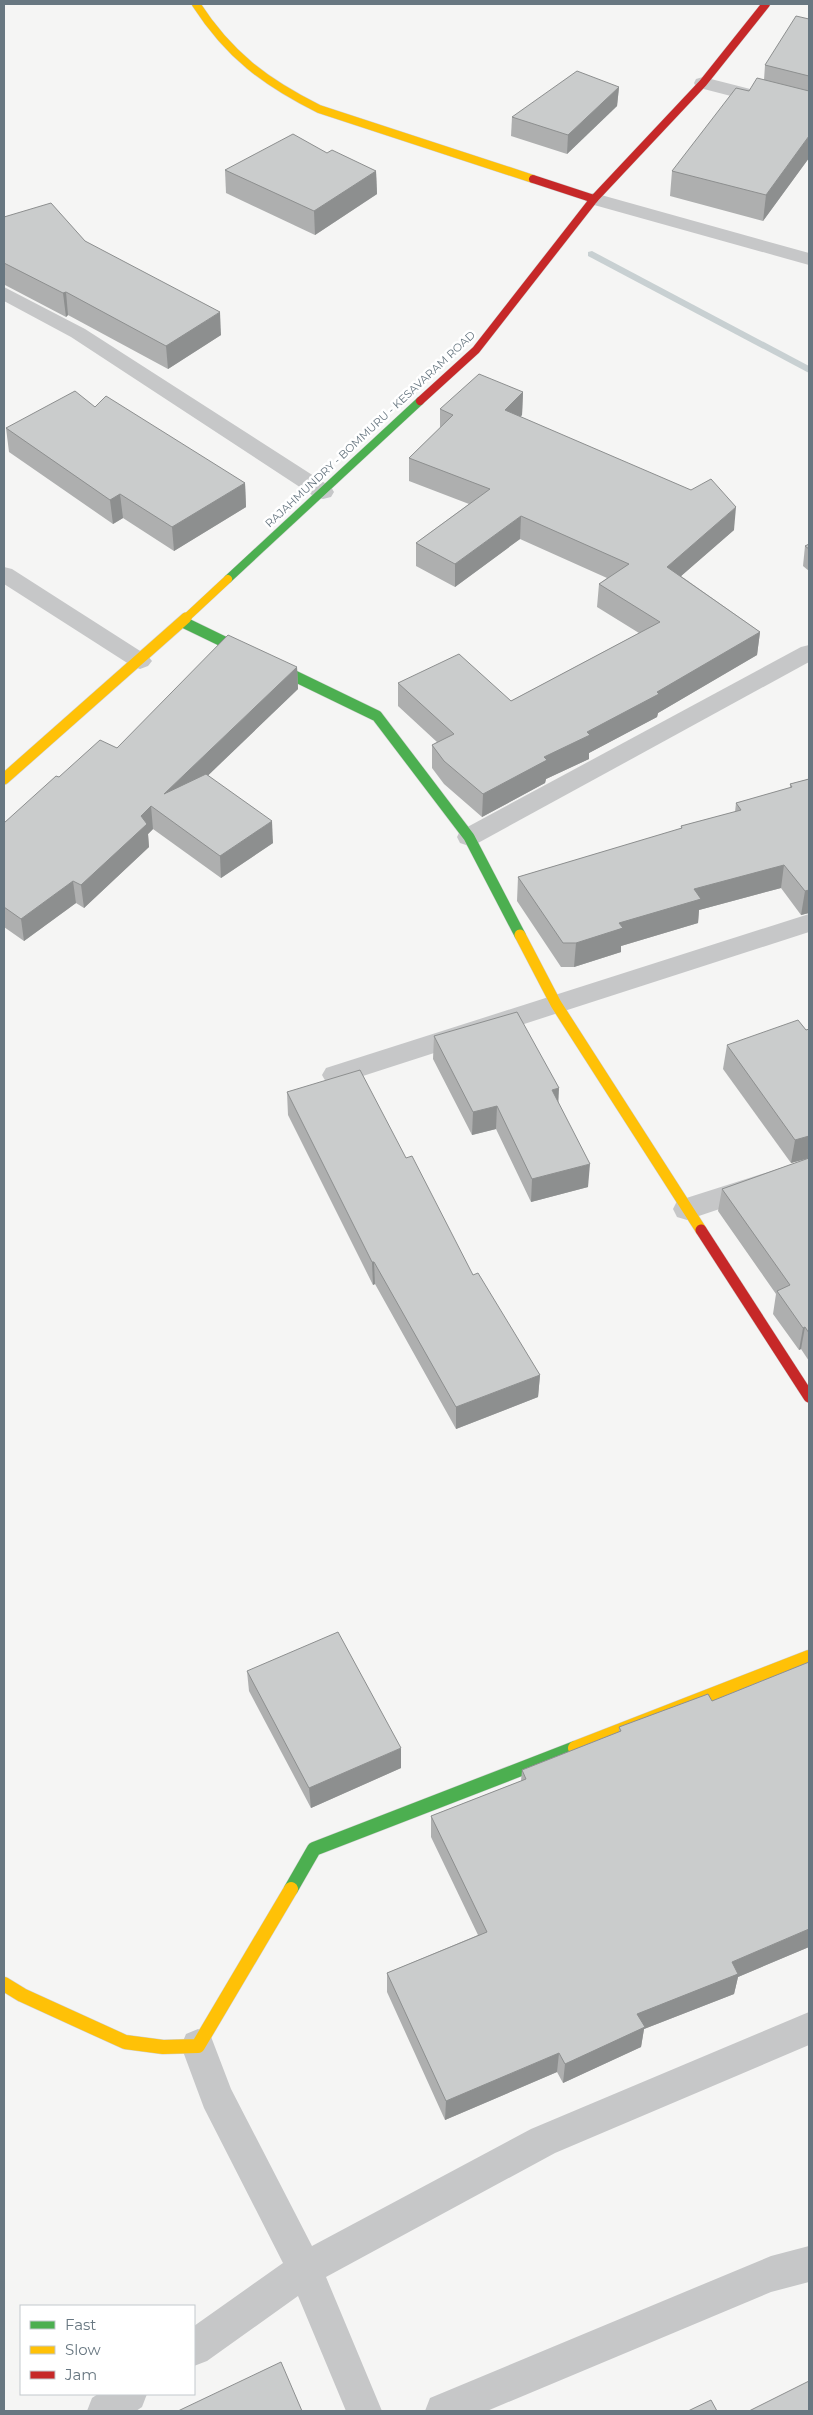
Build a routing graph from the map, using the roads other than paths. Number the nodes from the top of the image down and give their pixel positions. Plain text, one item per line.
1 (196, 4) edge
2 (766, 4) edge
3 (704, 83) junction
4 (809, 110) edge
5 (594, 199) junction
6 (809, 259) edge
7 (4, 293) edge
8 (323, 492) junction
9 (4, 574) edge
10 (183, 622) junction
11 (809, 652) edge
12 (140, 661) junction
13 (4, 779) edge
14 (468, 837) junction
15 (809, 923) edge
16 (556, 1004) junction
17 (335, 1075) edge
18 (809, 1168) edge
19 (687, 1209) junction
20 (809, 1397) edge
21 (809, 1656) edge
22 (4, 1984) edge
23 (809, 2028) edge
24 (198, 2046) junction
25 (809, 2264) edge
26 (305, 2269) junction
27 (195, 2347) edge
28 (128, 2395) edge
29 (105, 2411) edge
30 (364, 2411) edge
31 (443, 2411) edge

1 - 5 street
2 - 3 street, RAJAHMUNDRY - BOMMURU - KESAVARAM ROAD
3 - 4 street
3 - 5 street, RAJAHMUNDRY - BOMMURU - KESAVARAM ROAD
5 - 6 street
5 - 8 street, RAJAHMUNDRY - BOMMURU - KESAVARAM ROAD
7 - 8 street
8 - 10 street, RAJAHMUNDRY - BOMMURU - KESAVARAM ROAD
9 - 12 street
10 - 12 street, RAJAHMUNDRY - BOMMURU - KESAVARAM ROAD
10 - 14 street
11 - 14 street
12 - 13 street, RAJAHMUNDRY - BOMMURU - KESAVARAM ROAD
14 - 16 street
15 - 16 street
16 - 17 street
16 - 19 street
18 - 19 street
19 - 20 street
21 - 24 street
22 - 24 street
23 - 26 street
24 - 26 street
25 - 31 street
26 - 27 street
26 - 30 street
28 - 29 street

